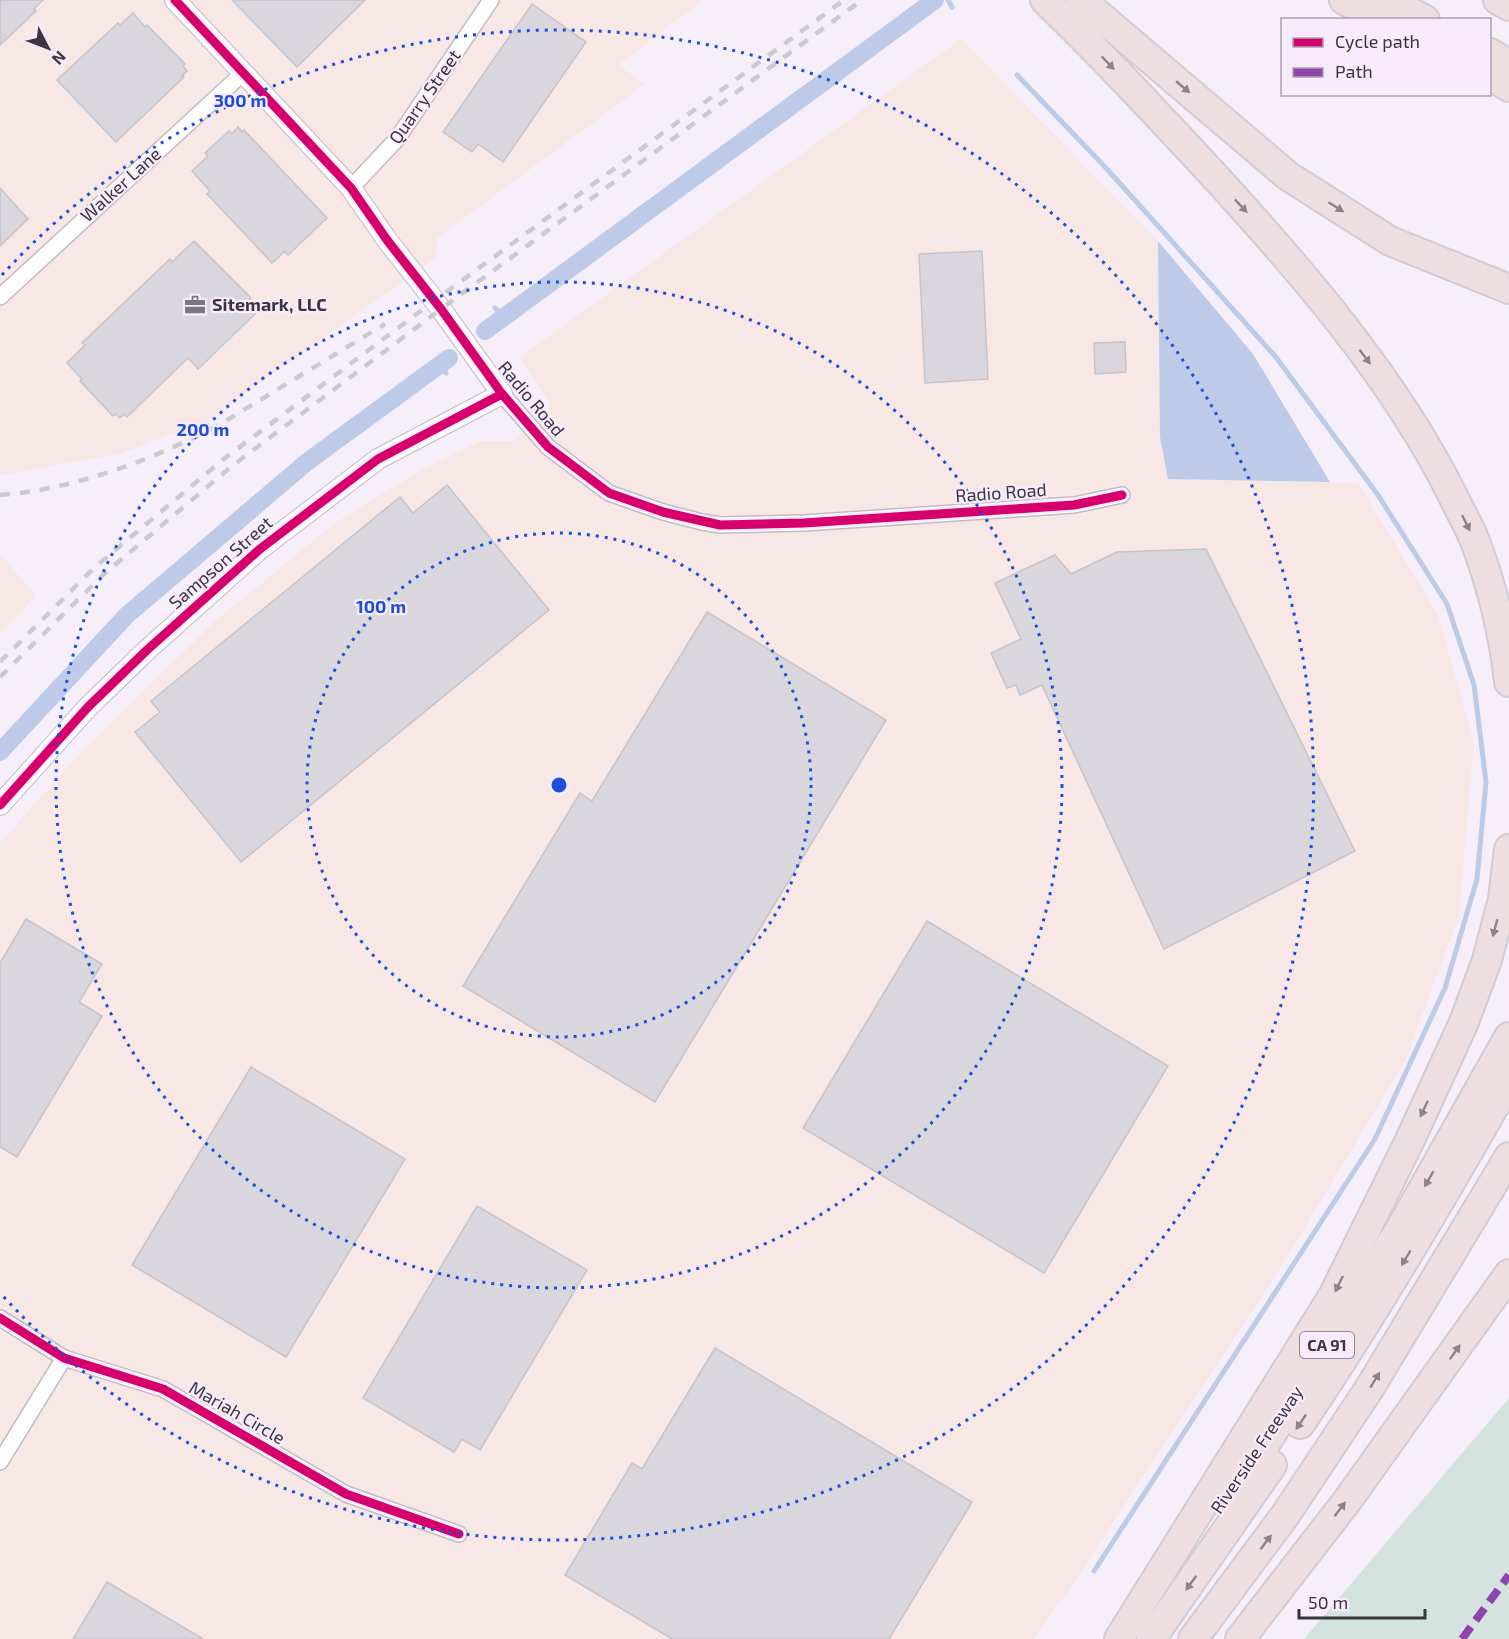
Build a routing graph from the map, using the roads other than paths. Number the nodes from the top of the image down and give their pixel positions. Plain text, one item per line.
1 (175, 0) edge
2 (491, 0) edge
3 (1045, 0) edge
4 (1344, 0) edge
5 (1389, 0) edge
6 (1498, 0) edge
7 (1509, 6) edge
8 (1080, 10) edge
9 (1377, 18) edge
10 (1421, 18) edge
11 (1491, 55) edge
12 (1509, 64) edge
13 (243, 73) junction
14 (1491, 77) edge
15 (1509, 87) edge
16 (351, 188) junction
17 (1509, 289) edge
18 (0, 297) edge
19 (502, 394) junction
20 (1122, 495) dead end
21 (1509, 682) edge
22 (0, 806) edge
23 (1509, 849) edge
24 (1509, 1037) edge
25 (1509, 1080) edge
26 (1509, 1157) edge
27 (1509, 1274) edge
28 (1509, 1280) edge
29 (1482, 1313) junction
30 (0, 1318) edge
31 (64, 1358) junction
32 (0, 1462) edge
33 (459, 1534) dead end
34 (1121, 1639) edge
35 (1151, 1639) edge
36 (1193, 1639) edge
37 (1240, 1639) edge

1 - 13 street, Radio Road
2 - 16 street, Quarry Street
3 - 8 highway
4 - 9 highway
5 - 10 highway
6 - 7 highway
8 -> 17 highway
8 -> 21 highway
11 - 12 highway
13 - 16 street, Radio Road
13 - 18 street, Walker Lane
14 - 15 highway
16 - 19 street, Radio Road
19 - 20 street, Radio Road
19 - 22 street, Sampson Street
23 -> 34 highway
24 -> 34 highway, Riverside Freeway / CA 91
25 -> 35 highway
36 -> 26 highway
27 - 29 highway
28 - 29 highway
37 -> 29 highway
30 - 31 street, Mariah Circle
31 - 32 street
31 - 33 street, Mariah Circle

